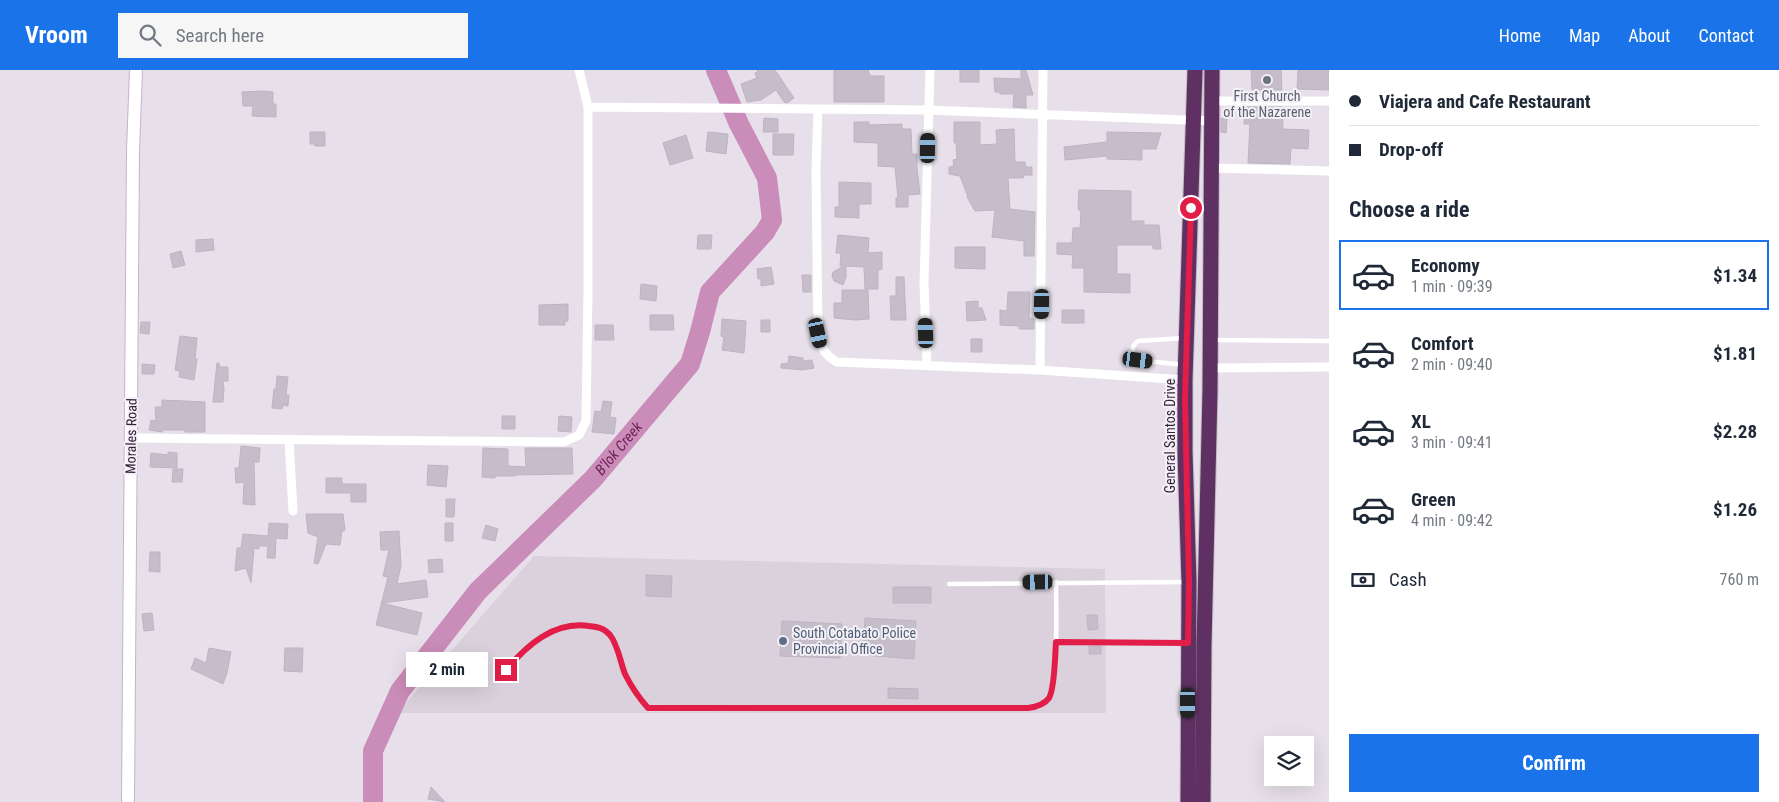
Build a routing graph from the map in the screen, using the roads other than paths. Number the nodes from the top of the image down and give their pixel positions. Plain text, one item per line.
1 (136, 70) edge
2 (580, 70) edge
3 (930, 70) edge
4 (1042, 70) edge
5 (1195, 70) edge
6 (1212, 70) edge
7 (1212, 101) junction
8 (1329, 101) edge
9 (588, 107) junction
10 (818, 109) junction
11 (928, 110) junction
12 (1042, 115) junction
13 (1193, 120) junction
14 (1212, 121) junction
15 (1210, 168) junction
16 (1329, 171) edge
17 (1186, 338) junction
18 (1210, 340) junction
19 (1329, 341) edge
20 (928, 366) junction
21 (1329, 367) edge
22 (1210, 368) junction
23 (1040, 370) junction
24 (1186, 373) junction
25 (131, 438) junction
26 (289, 440) junction
27 (293, 511) dead end
28 (1056, 582) junction
29 (1189, 582) junction
30 (949, 584) dead end
31 (1056, 642) junction
32 (1188, 643) junction
33 (506, 670) dead end
34 (128, 802) edge
35 (1188, 802) edge
36 (1203, 802) edge

1 - 25 street, Morales Road
2 - 9 street
3 - 11 street
4 - 12 street
5 - 13 highway, General Santos Drive
6 - 7 highway
7 - 8 street
7 - 14 highway
9 - 10 street
9 - 26 street
10 - 11 street
10 - 20 street
11 - 12 street
11 - 20 street
12 - 13 street
12 - 23 street
13 - 14 street
13 - 17 highway, General Santos Drive
14 - 15 highway
15 - 16 street
15 - 18 highway
17 - 24 highway, General Santos Drive
17 - 24 lane
18 - 19 lane
18 - 22 highway
20 - 23 street
21 - 22 street
22 - 36 highway
23 - 24 street
24 - 29 highway, General Santos Drive
25 - 26 street
25 - 34 street, Morales Road
26 - 27 street
28 - 29 lane
28 - 30 lane
28 - 31 lane
29 - 32 highway, General Santos Drive
31 - 32 lane
31 - 33 lane
32 - 35 highway, General Santos Drive

